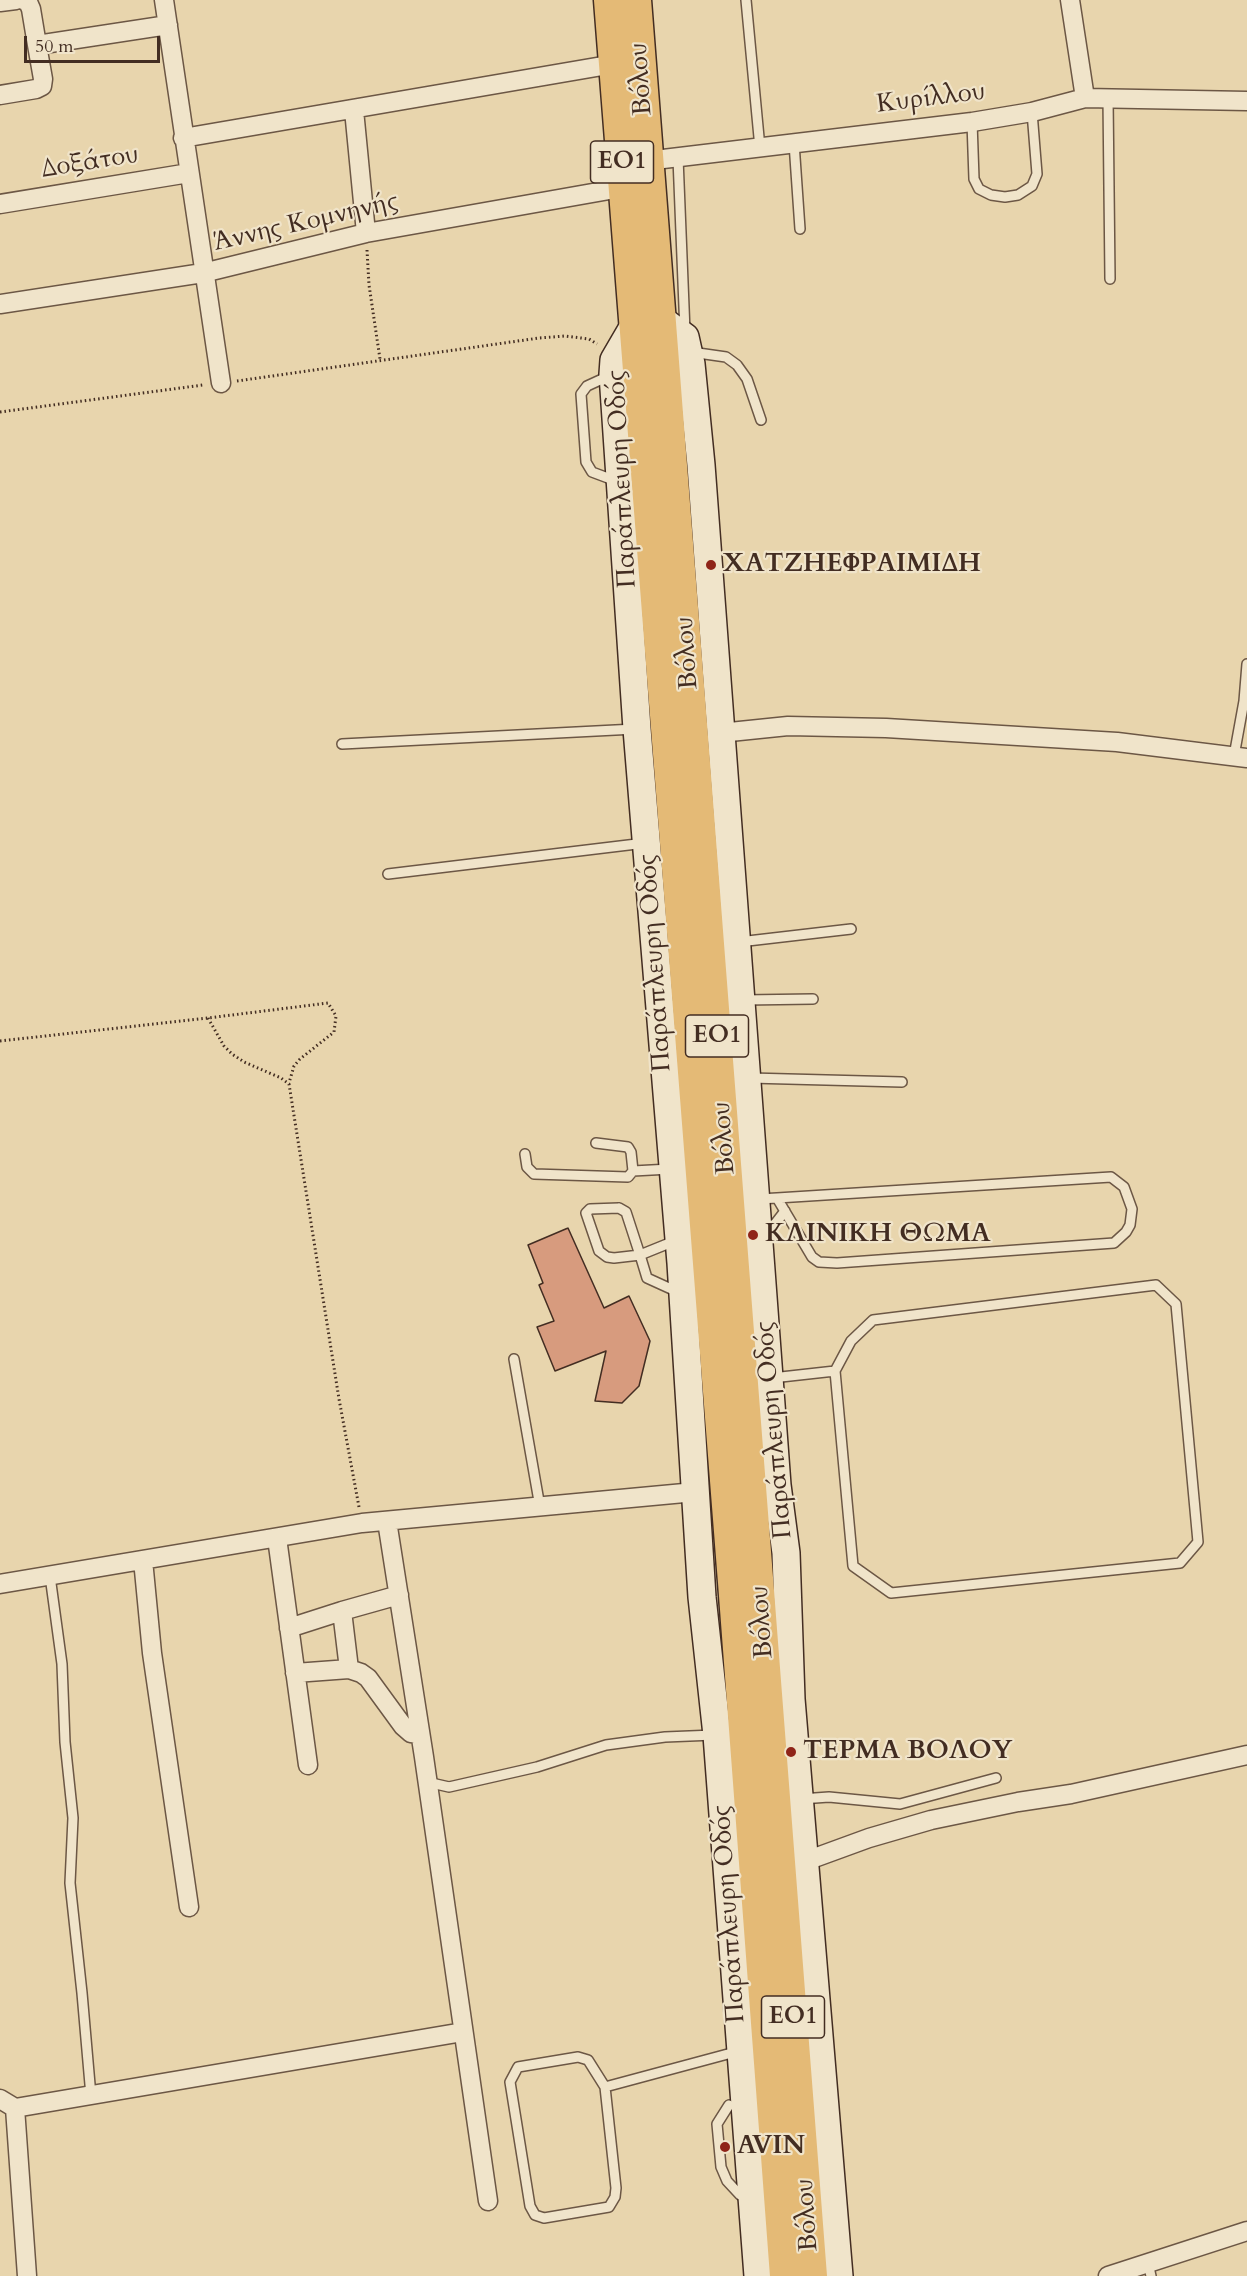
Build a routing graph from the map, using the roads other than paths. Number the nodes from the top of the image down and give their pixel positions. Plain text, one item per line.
1 (16, 0) edge
2 (23, 0) edge
3 (164, 0) edge
4 (609, 0) edge
5 (636, 0) edge
6 (746, 0) edge
7 (1071, 0) edge
8 (0, 2) edge
9 (168, 25) junction
10 (37, 45) junction
11 (614, 64) junction
12 (0, 95) edge
13 (1085, 98) junction
14 (1108, 98) junction
15 (1247, 101) edge
16 (354, 110) junction
17 (1032, 111) junction
18 (972, 122) junction
19 (183, 138) junction
20 (794, 143) junction
21 (760, 148) junction
22 (678, 158) junction
23 (189, 173) junction
24 (636, 173) junction
25 (0, 204) edge
26 (800, 229) dead end
27 (366, 233) junction
28 (203, 273) junction
29 (1110, 279) dead end
30 (0, 304) edge
31 (648, 322) junction
32 (687, 344) junction
33 (221, 382) road end
34 (760, 420) dead end
35 (1247, 664) edge
36 (637, 729) junction
37 (1243, 731) edge
38 (720, 733) junction
39 (342, 744) dead end
40 (1240, 757) edge
41 (647, 843) junction
42 (388, 874) dead end
43 (851, 929) dead end
44 (737, 943) junction
45 (813, 999) dead end
46 (741, 1000) junction
47 (747, 1078) junction
48 (902, 1082) dead end
49 (596, 1143) dead end
50 (525, 1154) dead end
51 (672, 1169) junction
52 (633, 1171) junction
53 (766, 1198) junction
54 (784, 1211) junction
55 (679, 1239) junction
56 (759, 1244) junction
57 (639, 1255) junction
58 (683, 1294) junction
59 (514, 1359) dead end
60 (835, 1371) junction
61 (770, 1378) junction
62 (695, 1492) junction
63 (540, 1508) junction
64 (387, 1521) junction
65 (277, 1538) junction
66 (143, 1560) junction
67 (50, 1576) junction
68 (0, 1584) edge
69 (399, 1595) junction
70 (342, 1611) junction
71 (289, 1628) junction
72 (349, 1669) junction
73 (295, 1672) junction
74 (420, 1734) junction
75 (717, 1735) junction
76 (1247, 1755) edge
77 (308, 1765) dead end
78 (996, 1778) dead end
79 (427, 1782) junction
80 (800, 1799) junction
81 (794, 1865) junction
82 (741, 1879) junction
83 (189, 1907) dead end
84 (464, 2032) junction
85 (741, 2051) junction
86 (605, 2087) junction
87 (91, 2096) junction
88 (8, 2104) edge
89 (729, 2105) dead end
90 (488, 2201) dead end
91 (761, 2207) junction
92 (1247, 2232) edge
93 (1150, 2270) edge
94 (27, 2276) edge
95 (758, 2276) edge
96 (784, 2276) edge
97 (812, 2276) edge
98 (839, 2276) edge
99 (1108, 2276) edge

1 - 8 street
2 - 10 street
3 - 9 street
4 - 11 main road, Βόλου / ΕΟ1
5 - 24 main road, Βόλου / ΕΟ1
6 - 21 lane
7 - 13 street
9 - 10 street
9 - 19 street
10 - 12 street
11 - 16 street
11 - 24 main road, Βόλου / ΕΟ1
13 - 14 street, Κυρίλλου
13 - 17 street, Κυρίλλου
14 - 15 street, Κυρίλλου
14 - 29 lane
16 - 19 street
16 - 27 street
17 - 18 street, Κυρίλλου
17 - 18 lane
18 - 20 street, Κυρίλλου
19 - 23 street
20 - 21 street, Κυρίλλου
20 - 26 lane
21 - 22 street, Κυρίλλου
22 - 24 street, Κυρίλλου
22 - 32 lane
23 - 25 street, Δοξάτου
23 - 28 street
24 - 27 street, Άννης Κομνηνής
24 - 31 main road, Βόλου / ΕΟ1
27 - 28 street, Άννης Κομνηνής
28 - 30 street, Άννης Κομνηνής
28 - 33 street
31 - 32 street
31 - 36 street, Παράπλευρη Οδός
31 - 81 main road, Βόλου / ΕΟ1
31 - 82 main road, Βόλου / ΕΟ1
32 - 34 lane
32 - 38 street, Παράπλευρη Οδός
35 - 37 lane
36 - 39 lane
36 - 41 street, Παράπλευρη Οδός
37 - 40 lane
38 - 40 street
38 - 44 street, Παράπλευρη Οδός
41 - 42 lane
41 - 51 street, Παράπλευρη Οδός
43 - 44 lane
44 - 46 street, Παράπλευρη Οδός
45 - 46 lane
46 - 47 street, Παράπλευρη Οδός
47 - 48 lane
47 - 53 street, Παράπλευρη Οδός
49 - 52 lane
50 - 52 lane
51 - 52 lane
51 - 55 street, Παράπλευρη Οδός
53 - 54 lane
53 - 54 lane
53 - 56 street, Παράπλευρη Οδός
54 - 56 lane
55 - 57 lane
55 - 58 street, Παράπλευρη Οδός
56 - 61 street, Παράπλευρη Οδός
57 - 57 lane
57 - 58 lane
58 - 62 street, Παράπλευρη Οδός
59 - 63 lane
60 - 60 lane
60 - 61 lane
61 - 80 street, Παράπλευρη Οδός
62 - 63 street
62 - 75 street, Παράπλευρη Οδός
63 - 64 street
64 - 65 street
64 - 69 street
65 - 66 street
65 - 71 street
66 - 67 street
66 - 83 street
67 - 68 street
67 - 87 lane
69 - 70 street
69 - 74 street
70 - 71 street
70 - 72 street
71 - 73 street
72 - 73 street
72 - 74 street
73 - 77 street
74 - 79 street
75 - 79 lane
75 - 82 street, Παράπλευρη Οδός
76 - 81 street
78 - 80 lane
79 - 84 street
80 - 81 street, Παράπλευρη Οδός
81 - 82 street
81 - 97 main road, Βόλου / ΕΟ1
81 - 98 street, Παράπλευρη Οδός
82 - 85 street, Παράπλευρη Οδός
82 - 91 main road, Βόλου / ΕΟ1
84 - 87 street
84 - 90 street
85 - 86 lane
85 - 91 street, Παράπλευρη Οδός
86 - 86 lane
87 - 88 street
88 - 94 street
89 - 91 lane
91 - 95 street, Παράπλευρη Οδός
91 - 96 main road, Βόλου / ΕΟ1
92 - 93 street
93 - 99 street

